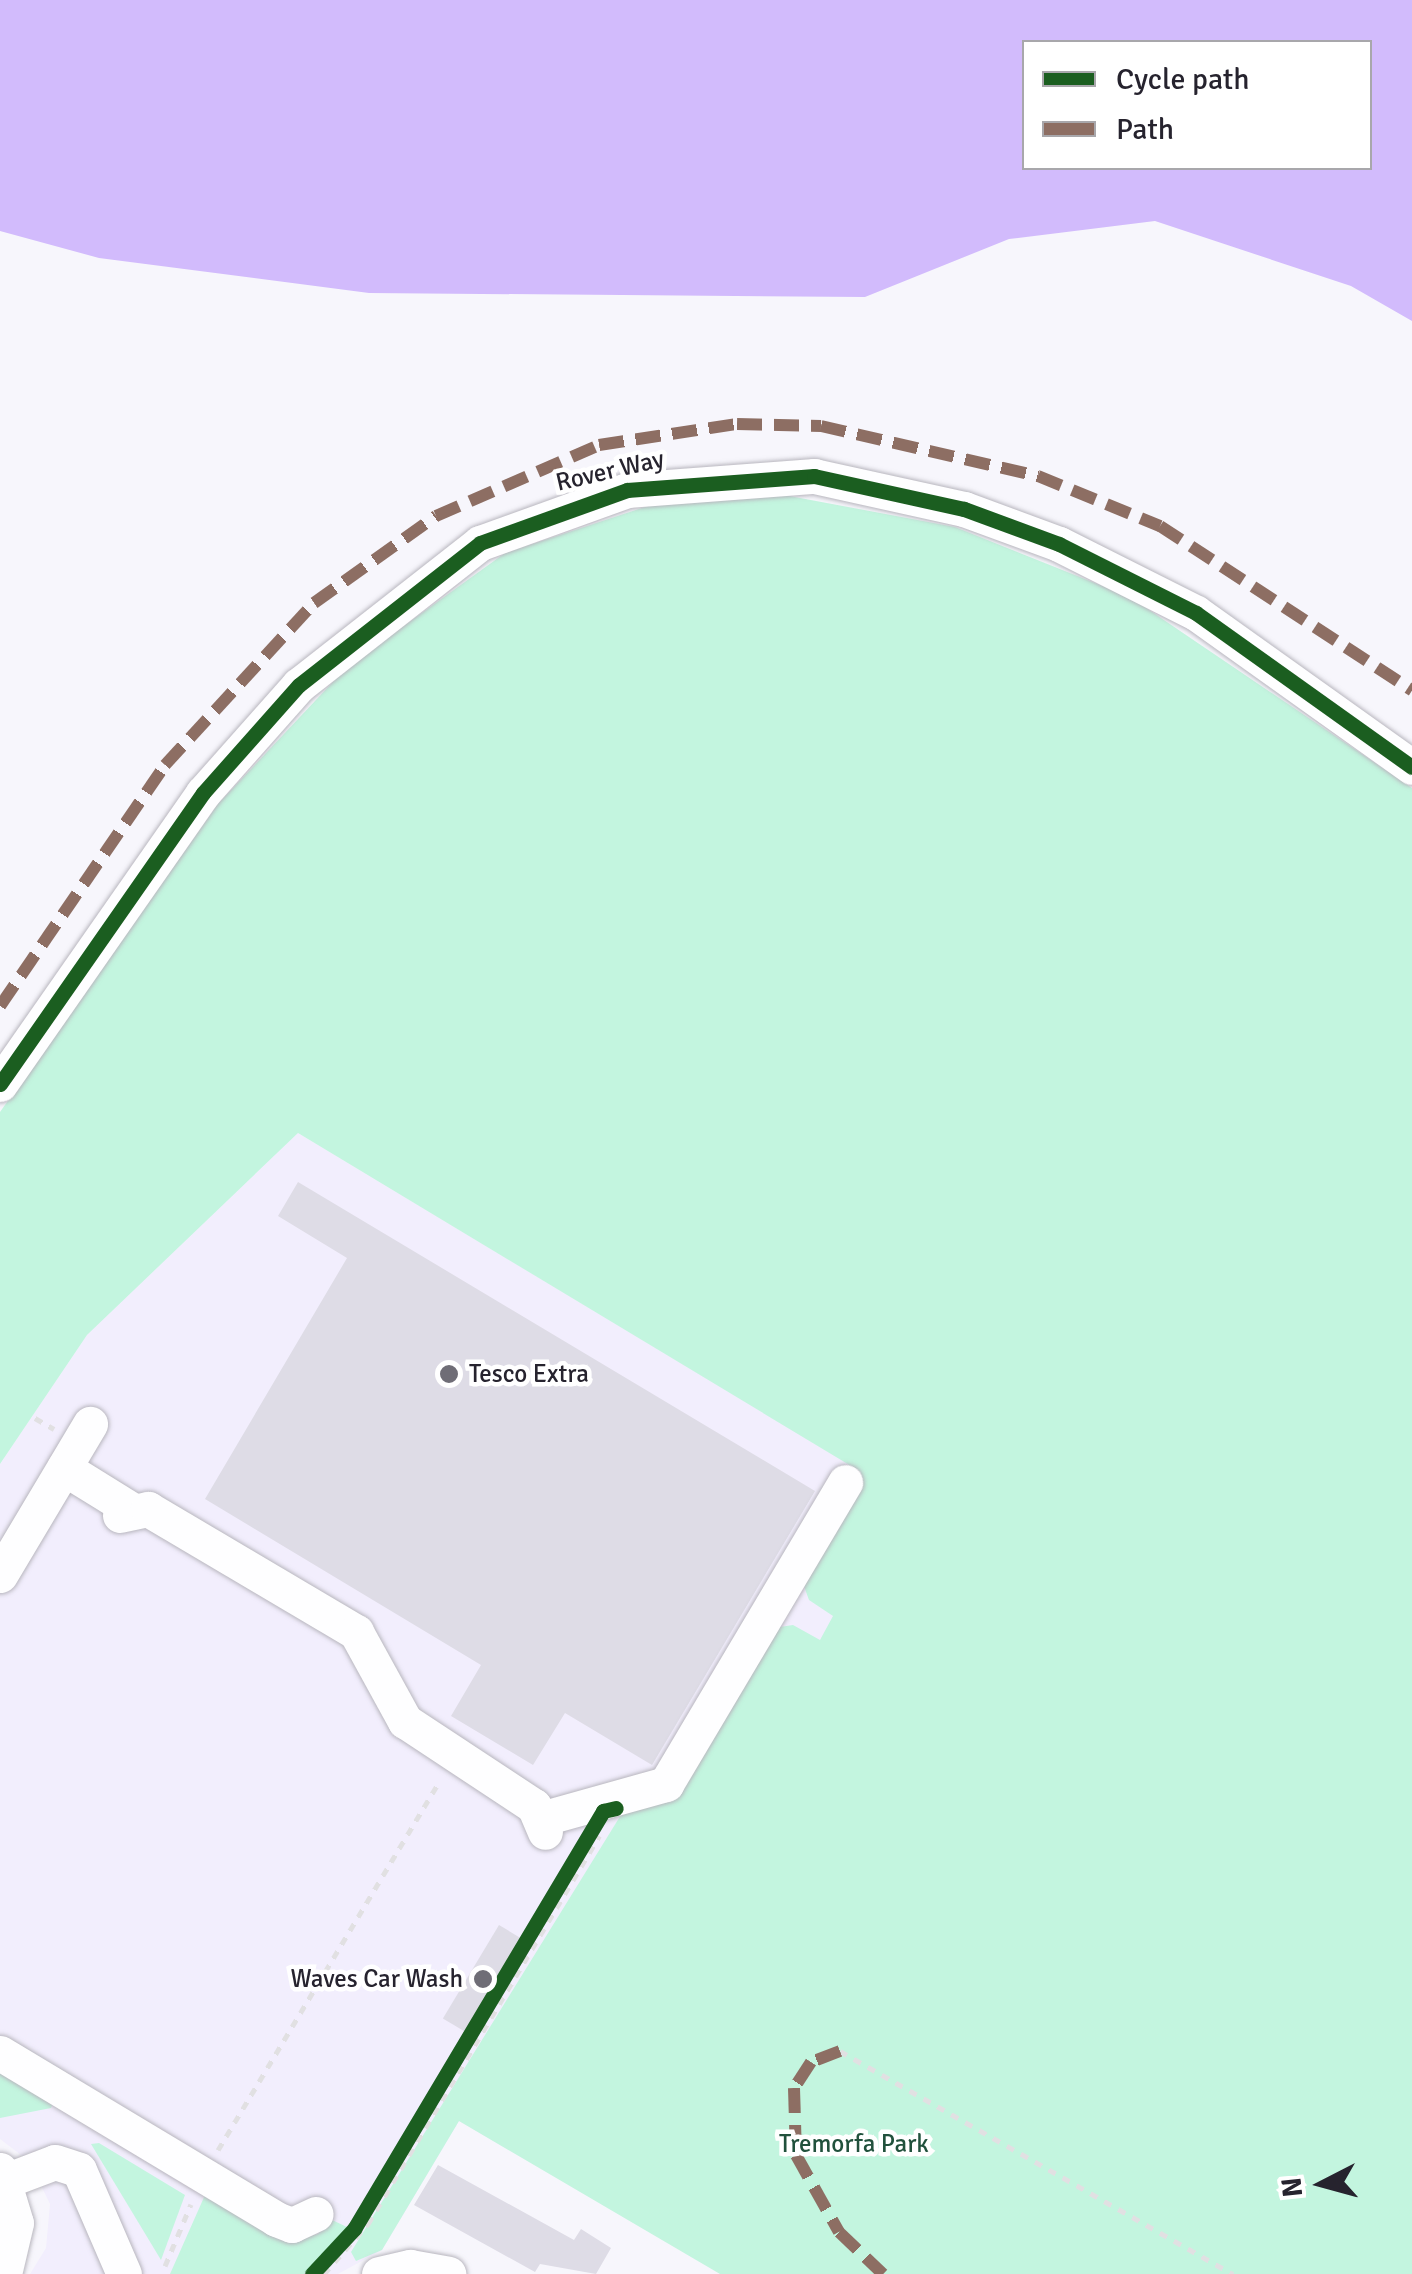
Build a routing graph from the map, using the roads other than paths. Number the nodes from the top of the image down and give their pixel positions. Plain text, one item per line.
1 (1412, 767) edge
2 (0, 1084) edge
3 (90, 1424) dead end
4 (64, 1468) junction
5 (845, 1482) dead end
6 (0, 1575) edge
7 (0, 2053) edge
8 (3, 2176) edge
9 (316, 2214) dead end
10 (4, 2274) edge
11 (124, 2274) edge
12 (379, 2274) edge
13 (448, 2274) edge

1 - 2 street, Rover Way
3 - 4 street
4 - 5 street
4 - 6 street
7 - 9 street
8 - 10 street
8 - 11 street
12 - 13 street

